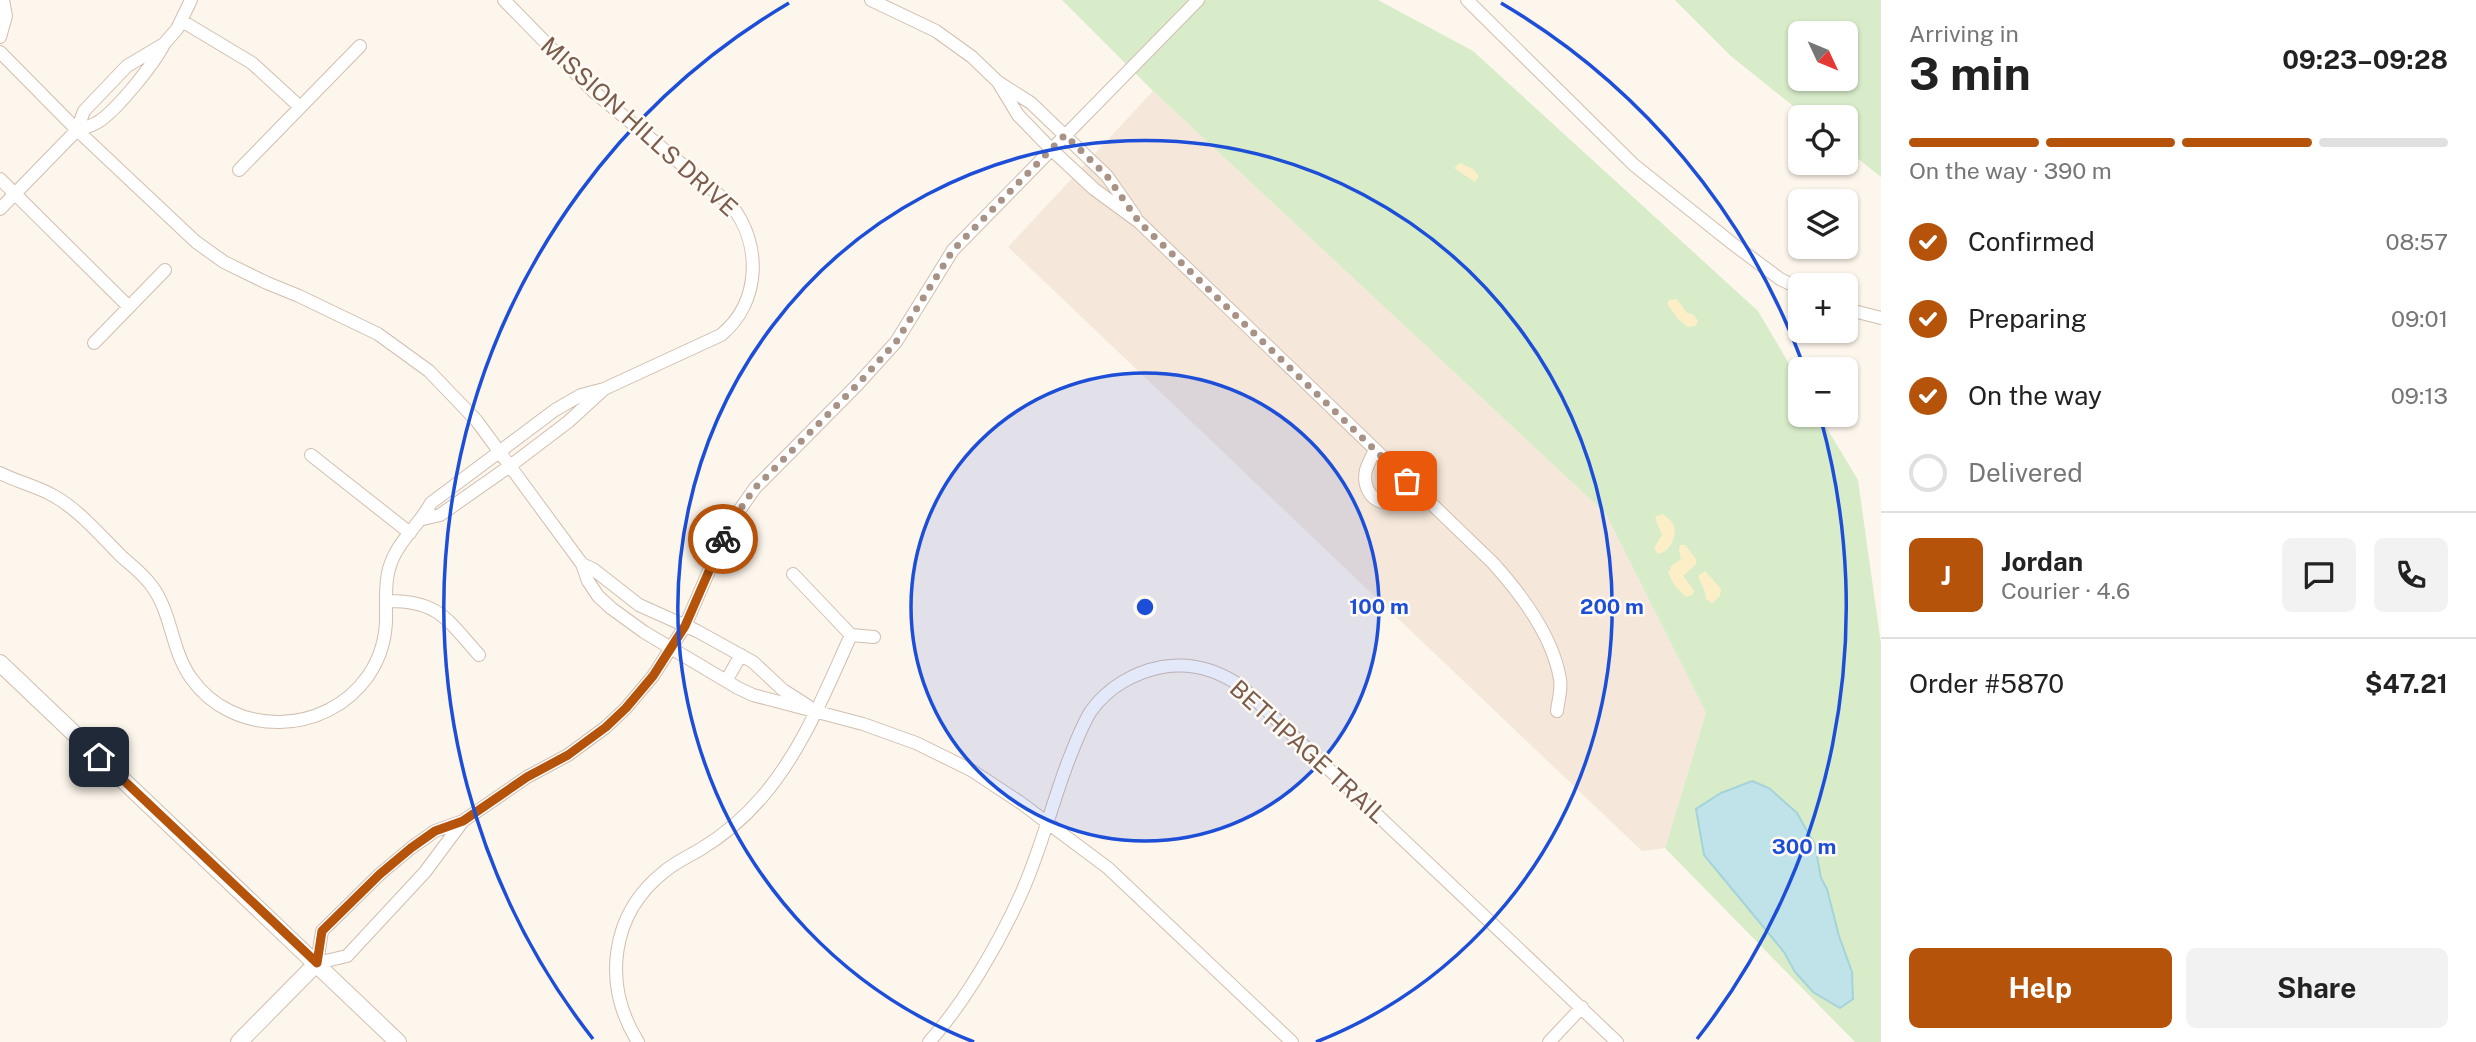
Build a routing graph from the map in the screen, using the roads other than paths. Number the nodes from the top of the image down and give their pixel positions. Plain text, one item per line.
1 (3, 0) edge
2 (191, 0) edge
3 (504, 0) edge
4 (871, 0) edge
5 (1198, 0) edge
6 (1467, 0) edge
7 (182, 21) junction
8 (0, 37) edge
9 (164, 44) junction
10 (360, 46) dead end
11 (0, 51) edge
12 (998, 82) junction
13 (300, 107) junction
14 (77, 130) junction
15 (1065, 135) junction
16 (1051, 149) junction
17 (239, 170) dead end
18 (0, 179) edge
19 (15, 194) junction
20 (0, 209) edge
21 (1139, 222) junction
22 (165, 270) dead end
23 (1788, 283) edge
24 (129, 307) junction
25 (1858, 312) edge
26 (1881, 318) edge
27 (94, 344) dead end
28 (604, 389) junction
29 (1375, 450) junction
30 (499, 451) junction
31 (311, 454) dead end
32 (510, 466) junction
33 (0, 473) edge
34 (1418, 491) junction
35 (423, 519) junction
36 (410, 533) junction
37 (582, 564) junction
38 (793, 574) dead end
39 (386, 601) junction
40 (685, 626) junction
41 (850, 635) junction
42 (874, 637) dead end
43 (672, 648) junction
44 (479, 655) dead end
45 (741, 655) junction
46 (0, 663) edge
47 (726, 681) junction
48 (816, 711) junction
49 (1557, 711) dead end
50 (1047, 820) junction
51 (463, 821) junction
52 (317, 963) junction
53 (1582, 1007) junction
54 (239, 1042) edge
55 (398, 1042) edge
56 (638, 1042) edge
57 (929, 1042) edge
58 (1292, 1042) edge
59 (1549, 1042) edge
60 (1617, 1042) edge

1 - 8 street
2 - 7 street
3 - 28 street, MISSION HILLS DRIVE
4 - 12 street
5 - 15 street
6 - 23 street
7 - 9 street
7 - 13 street
9 - 14 street
9 - 14 street
10 - 13 street
11 - 14 street
12 - 15 street
12 - 16 street
13 - 17 street
14 - 19 street
14 - 30 street
15 - 16 street
15 - 21 street
16 - 21 street
16 - 40 street
18 - 19 street
19 - 20 street
19 - 24 street
21 - 29 street
22 - 24 street
24 - 27 street
25 - 26 street
28 - 30 street, MISSION HILLS DRIVE
28 - 32 street, MISSION HILLS DRIVE
29 - 34 street
29 - 34 street
30 - 32 street
30 - 35 street, MISSION HILLS DRIVE
31 - 36 street
32 - 35 street, MISSION HILLS DRIVE
32 - 37 street
33 - 39 street, MISSION HILLS DRIVE
34 - 49 street
35 - 36 street, MISSION HILLS DRIVE
36 - 39 street, MISSION HILLS DRIVE
37 - 40 street
37 - 43 street
38 - 41 street
39 - 44 street
40 - 43 street
40 - 45 street
41 - 42 street
41 - 48 street
43 - 47 street
43 - 51 street
45 - 47 street
45 - 48 street
46 - 52 street
47 - 48 street
48 - 50 street
48 - 56 street
50 - 53 street, BETHPAGE TRAIL
50 - 57 street, BETHPAGE TRAIL
50 - 58 street
51 - 52 street
51 - 52 street
52 - 54 street
52 - 55 street
53 - 59 street
53 - 60 street, BETHPAGE TRAIL

